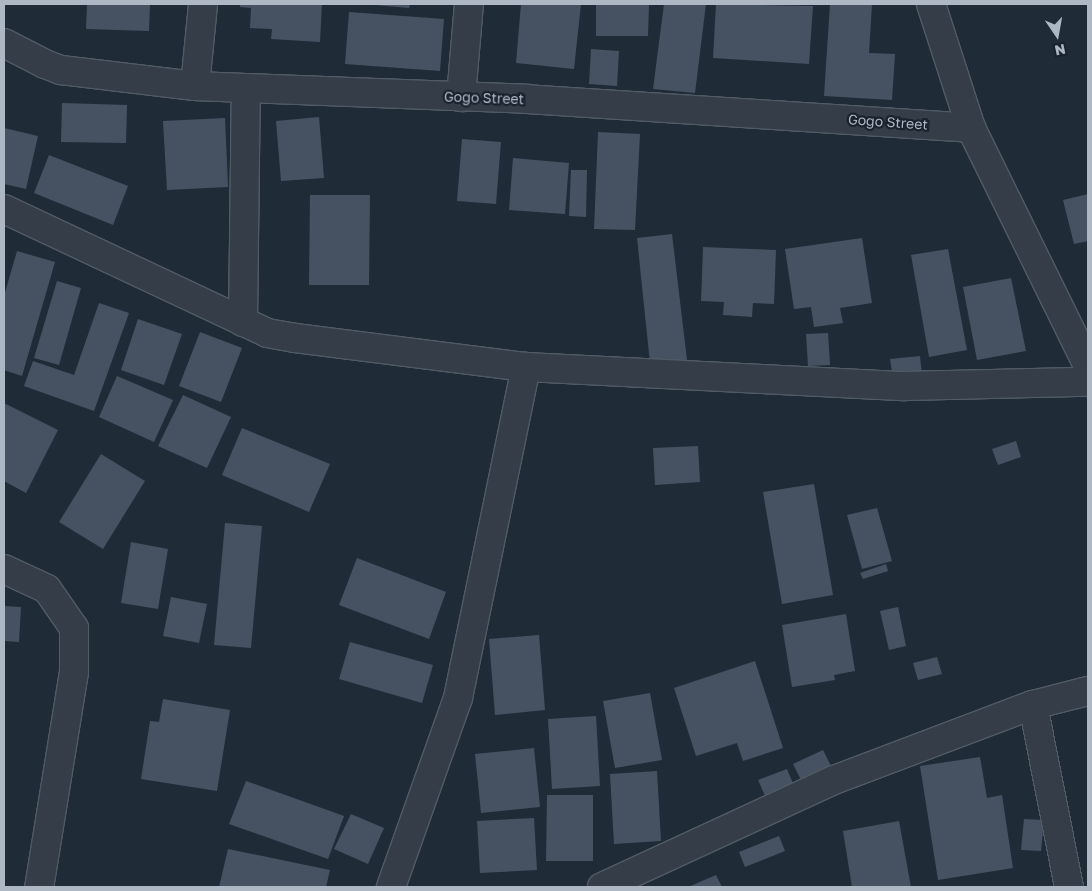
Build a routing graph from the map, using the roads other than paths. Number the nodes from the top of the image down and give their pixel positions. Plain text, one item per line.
1 (203, 4) edge
2 (469, 4) edge
3 (931, 4) edge
4 (4, 43) edge
5 (195, 86) junction
6 (246, 89) junction
7 (461, 97) junction
8 (971, 128) junction
9 (4, 209) edge
10 (243, 322) junction
11 (1088, 366) edge
12 (526, 367) junction
13 (1088, 382) edge
14 (4, 569) edge
15 (1088, 691) edge
16 (1034, 705) junction
17 (39, 887) edge
18 (391, 887) edge
19 (602, 887) edge
20 (1069, 887) edge

1 - 5 street
2 - 7 street
3 - 8 street
4 - 5 street, Gogo Street
5 - 6 street, Gogo Street
6 - 7 street, Gogo Street
6 - 10 street
7 - 8 street, Gogo Street
8 - 11 street
9 - 10 street
10 - 12 street
12 - 13 street
12 - 18 street
14 - 17 street
15 - 16 street
16 - 19 street
16 - 20 street

